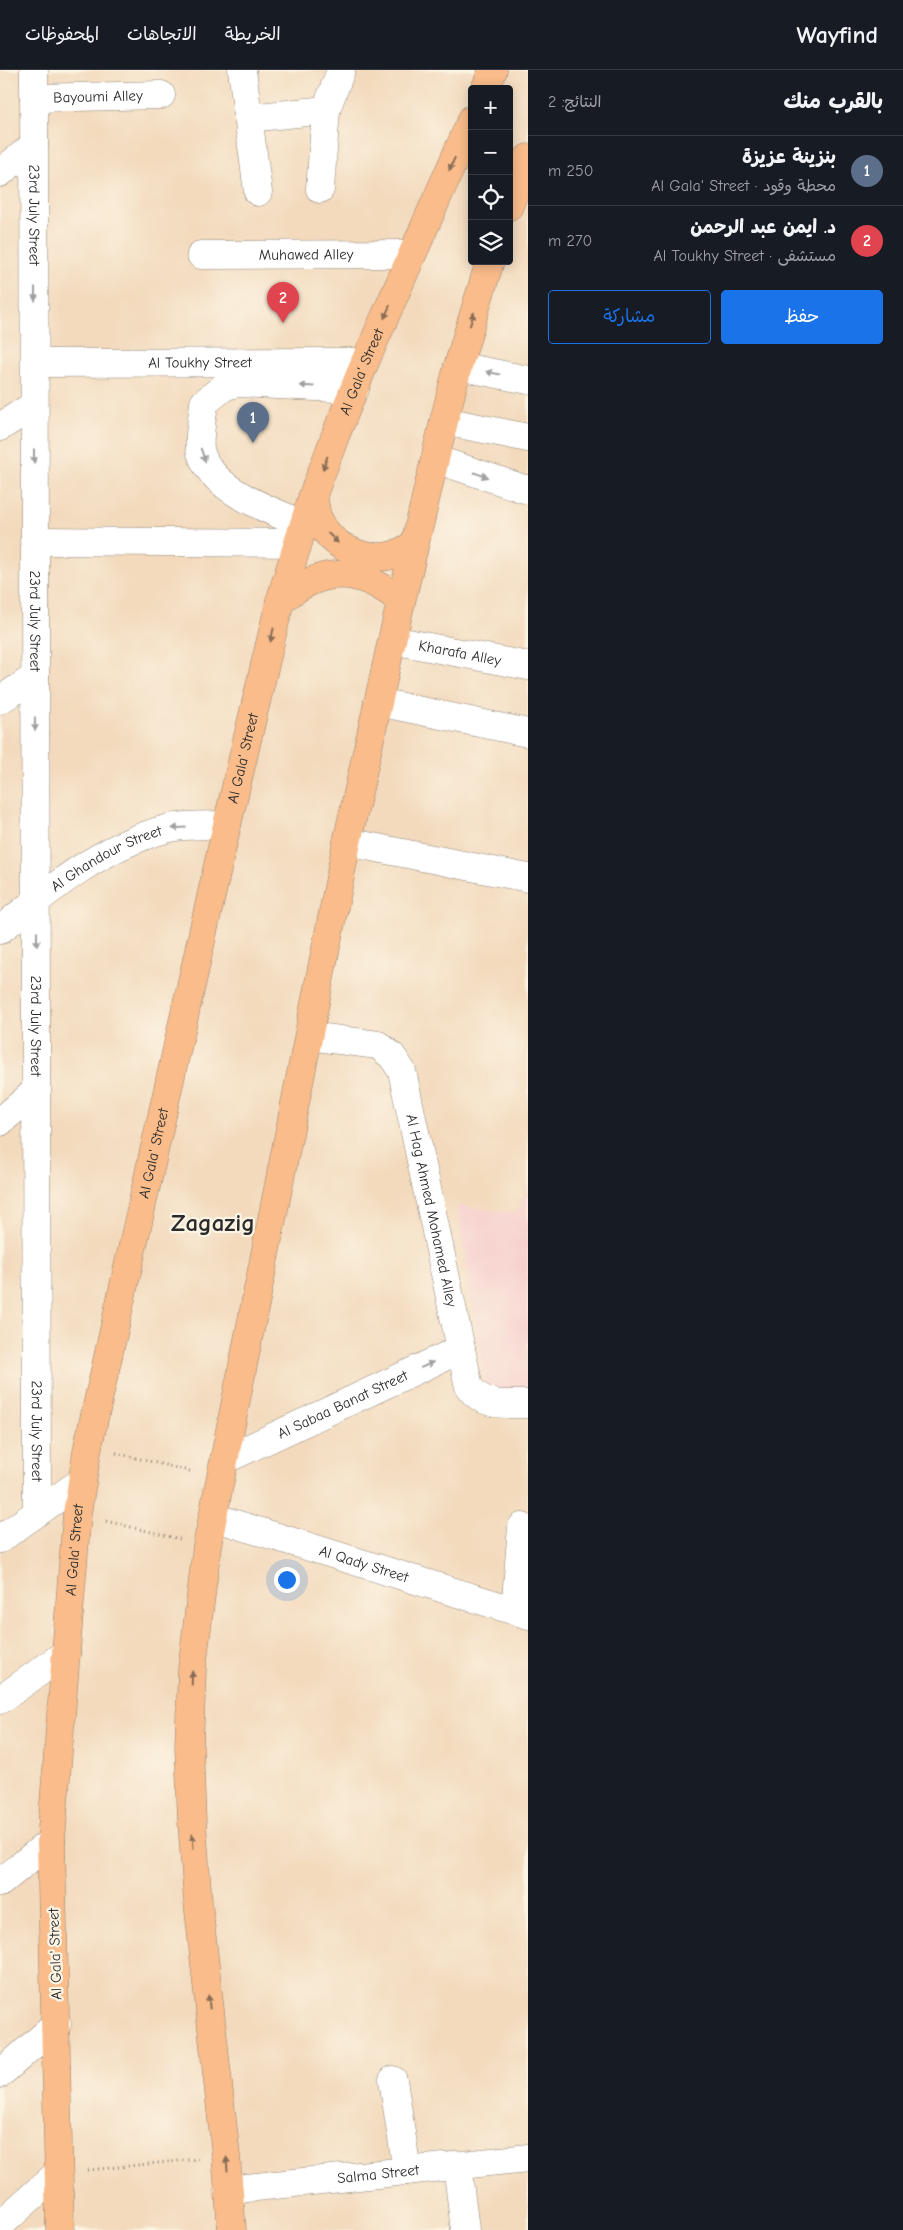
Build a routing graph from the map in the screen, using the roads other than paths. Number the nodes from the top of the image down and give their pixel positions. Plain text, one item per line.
1 (34, 70) edge
2 (242, 70) edge
3 (340, 70) edge
4 (493, 70) edge
5 (487, 85) edge
6 (161, 95) dead end
7 (34, 98) junction
8 (326, 110) junction
9 (248, 118) junction
10 (468, 128) edge
11 (34, 146) junction
12 (528, 158) edge
13 (0, 173) edge
14 (320, 189) dead end
15 (258, 192) dead end
16 (513, 196) edge
17 (412, 254) junction
18 (201, 255) dead end
19 (489, 265) edge
20 (365, 362) junction
21 (36, 363) junction
22 (458, 366) junction
23 (528, 380) edge
24 (355, 389) junction
25 (34, 404) junction
26 (444, 420) junction
27 (0, 427) edge
28 (528, 438) edge
29 (435, 459) junction
30 (528, 489) edge
31 (313, 495) junction
32 (301, 534) junction
33 (34, 541) junction
34 (414, 545) junction
35 (401, 601) junction
36 (280, 602) junction
37 (392, 640) junction
38 (528, 666) edge
39 (35, 677) junction
40 (0, 700) edge
41 (378, 702) junction
42 (528, 733) edge
43 (227, 825) junction
44 (346, 842) junction
45 (528, 878) edge
46 (37, 900) junction
47 (0, 930) edge
48 (309, 1036) junction
49 (37, 1090) junction
50 (0, 1122) edge
51 (461, 1349) junction
52 (528, 1404) edge
53 (222, 1469) junction
54 (82, 1481) junction
55 (37, 1512) junction
56 (213, 1516) junction
57 (522, 1527) dead end
58 (0, 1539) edge
59 (521, 1613) edge
60 (66, 1653) junction
61 (0, 1700) edge
62 (51, 1841) junction
63 (0, 1882) edge
64 (57, 2024) junction
65 (0, 2074) edge
66 (393, 2080) dead end
67 (528, 2158) edge
68 (457, 2165) junction
69 (407, 2170) junction
70 (58, 2172) junction
71 (228, 2190) junction
72 (0, 2225) edge
73 (60, 2230) edge
74 (232, 2230) edge
75 (465, 2230) edge

1 - 7 street, 23rd July Street
2 - 9 street
3 - 8 street
4 - 5 highway
6 - 7 street, Bayoumi Alley
7 - 11 street, 23rd July Street
8 - 9 street
8 - 14 street
9 - 15 street
10 -> 17 highway, Al Gala' Street
11 - 13 street
11 -> 21 street, 23rd July Street
12 - 16 highway
17 - 18 street, Muhawed Alley
17 -> 20 highway, Al Gala' Street
22 -> 19 highway
20 - 21 street, Al Toukhy Street
20 - 24 highway, Al Gala' Street
21 - 25 street, 23rd July Street
23 -> 22 street
22 - 26 highway
24 -> 31 highway, Al Gala' Street
24 -> 32 street
25 - 27 street
25 -> 33 street, 23rd July Street
26 - 28 street
26 - 29 highway
29 -> 30 street
29 - 34 highway
31 - 32 highway, Al Gala' Street
31 -> 34 highway
32 - 33 street
32 - 36 highway, Al Gala' Street
33 - 39 street, 23rd July Street
34 - 35 highway
35 - 36 highway
35 - 37 highway
36 -> 43 highway, Al Gala' Street
37 - 38 street, Kharafa Alley
37 - 41 highway
39 - 40 street
39 -> 46 street, 23rd July Street
41 - 42 street
41 - 44 highway
43 -> 46 street, Al Ghandour Street
43 - 54 highway, Al Gala' Street
44 - 45 street
44 - 48 highway
46 - 47 street, Al Ghandour Street
46 -> 49 street, 23rd July Street
48 - 51 street, Al Hag Ahmed Mohamed Alley
48 - 53 highway
49 - 50 street
49 - 55 street, 23rd July Street
51 - 52 street, Al Hag Ahmed Mohamed Alley
53 -> 51 street, Al Sabaa Banat Street
53 - 56 highway
54 - 55 street
54 - 60 highway, Al Gala' Street
55 - 58 street
56 - 59 street, Al Qady Street
71 -> 56 highway
57 - 59 street, Al Qady Street
60 - 61 street
60 - 62 highway, Al Gala' Street
62 - 63 street
62 - 64 highway, Al Gala' Street
64 - 65 street
64 - 70 highway, Al Gala' Street
66 - 69 street
67 - 68 street, Salma Street
68 - 69 street, Salma Street
68 - 75 street
69 - 71 street, Salma Street
70 - 72 street
70 - 73 highway, Al Gala' Street
71 - 74 highway

